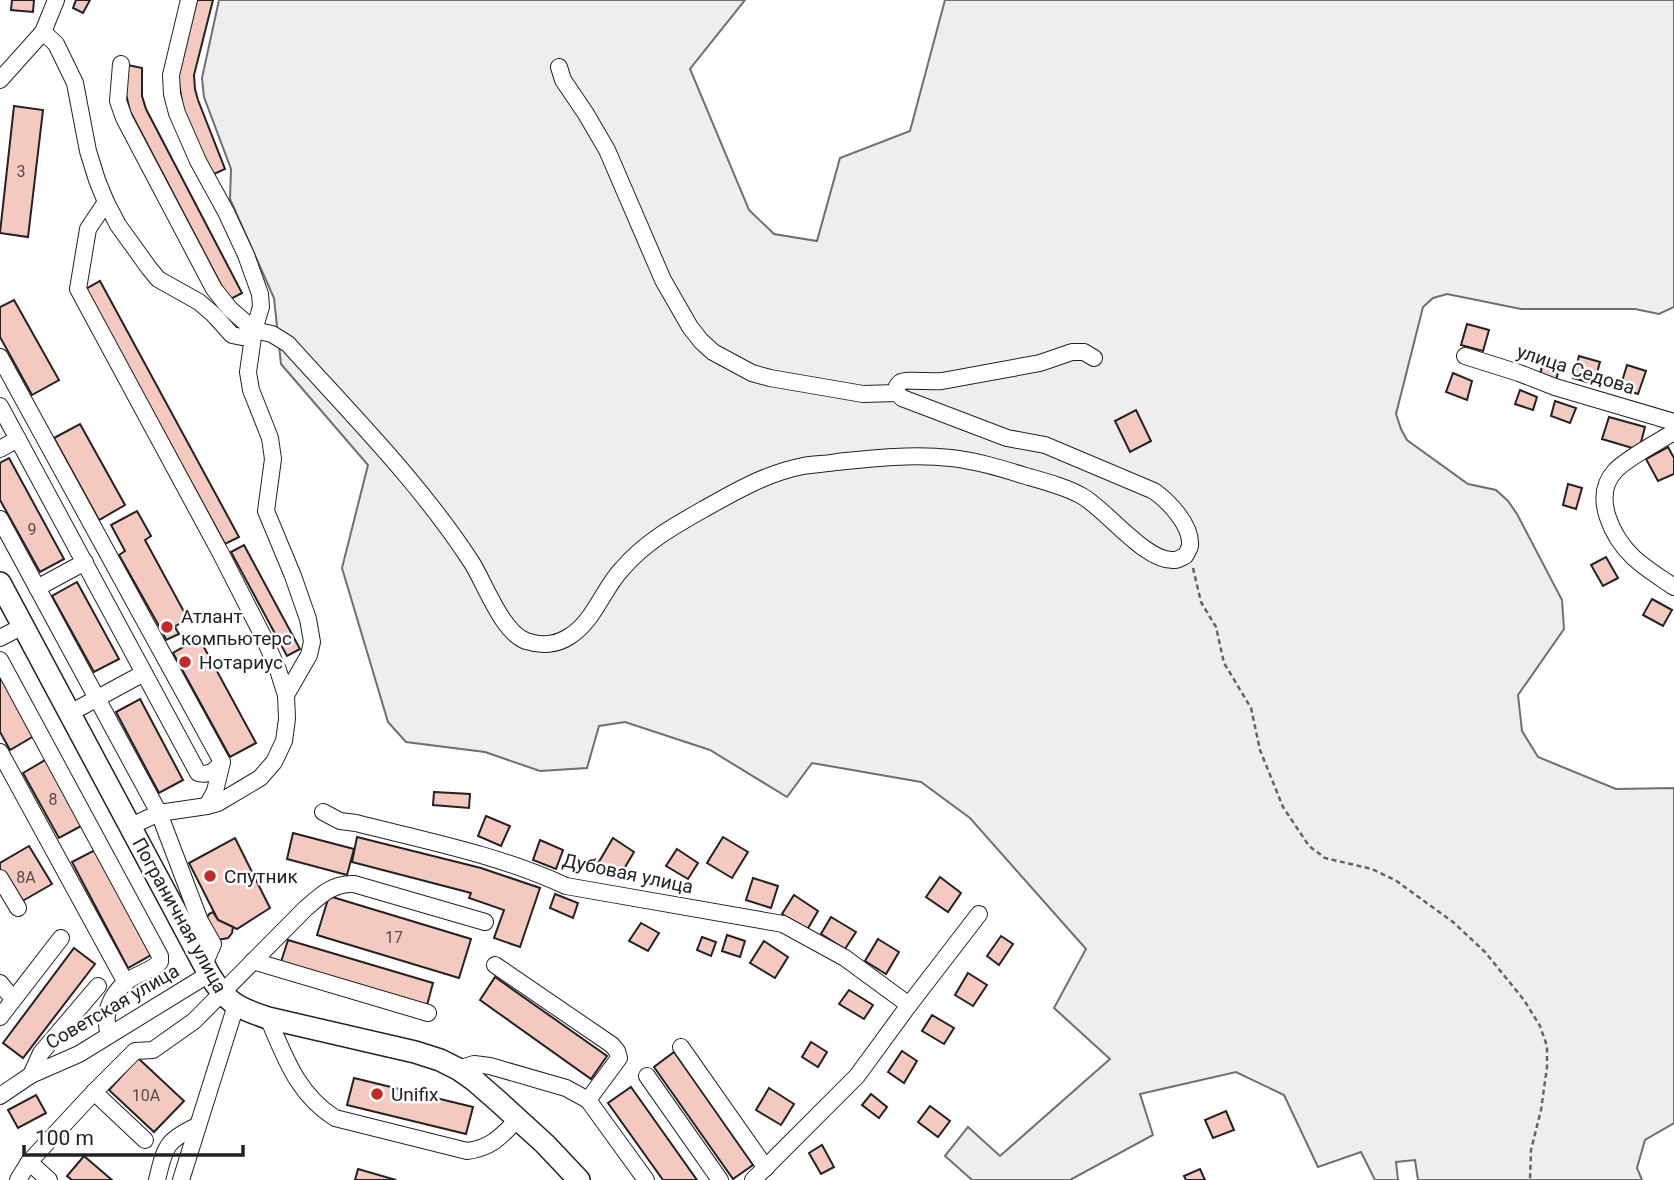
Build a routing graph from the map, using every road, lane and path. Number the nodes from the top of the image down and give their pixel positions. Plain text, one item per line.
1 (56, 0) edge
2 (189, 0) edge
3 (43, 32) junction
4 (121, 64) dead end
5 (559, 67) dead end
6 (0, 80) edge
7 (106, 202) junction
8 (254, 330) junction
9 (1465, 356) dead end
10 (0, 357) edge
11 (1094, 358) dead end
12 (897, 393) junction
13 (0, 406) edge
14 (1674, 422) edge
15 (1674, 432) edge
16 (18, 439) junction
17 (0, 449) edge
18 (0, 519) edge
19 (1185, 556) junction
20 (85, 562) junction
21 (0, 583) edge
22 (1674, 587) edge
23 (37, 588) junction
24 (23, 626) junction
25 (0, 638) edge
26 (0, 660) edge
27 (144, 673) junction
28 (286, 695) junction
29 (97, 698) junction
30 (70, 713) junction
31 (0, 752) edge
32 (222, 762) junction
33 (207, 806) junction
34 (159, 813) junction
35 (323, 813) dead end
36 (131, 826) junction
37 (0, 878) edge
38 (18, 908) dead end
39 (979, 914) dead end
40 (485, 922) dead end
41 (61, 938) dead end
42 (253, 961) junction
43 (495, 965) dead end
44 (206, 969) junction
45 (0, 983) edge
46 (126, 983) junction
47 (98, 986) dead end
48 (13, 999) junction
49 (229, 999) junction
50 (909, 1005) junction
51 (428, 1013) dead end
52 (0, 1017) edge
53 (268, 1018) junction
54 (109, 1035) junction
55 (681, 1047) dead end
56 (458, 1069) junction
57 (31, 1075) junction
58 (647, 1076) dead end
59 (3, 1088) edge
60 (94, 1092) junction
61 (588, 1100) junction
62 (518, 1119) junction
63 (197, 1126) junction
64 (145, 1140) dead end
65 (29, 1162) junction
66 (766, 1168) junction
67 (18, 1180) edge
68 (49, 1180) edge
69 (157, 1180) edge
70 (181, 1180) edge
71 (579, 1180) edge
72 (646, 1180) edge
73 (720, 1180) edge
74 (753, 1180) edge
75 (1530, 1180) edge

1 - 3 street
2 - 8 street
3 - 6 street
3 - 7 street
4 - 8 street
5 - 12 street
7 - 8 street
7 - 28 street
8 - 19 street
8 - 28 street
9 - 14 street, улица Седова
10 - 32 street
11 - 12 street
12 - 19 street
13 - 16 street
15 - 22 street
16 - 17 street
16 - 20 street
18 - 23 street
19 - 75 path
20 - 23 street
20 - 27 street
21 - 24 main road, Пограничная улица
23 - 29 street
24 - 25 street
24 - 30 main road, Пограничная улица
26 - 46 street
27 - 29 street
27 - 32 street
28 - 33 street
29 - 30 street
29 - 34 street
30 - 36 main road, Пограничная улица
31 - 46 street
32 - 33 street
33 - 34 street
34 - 36 street
34 - 44 street
35 - 50 street, Дубовая улица
36 - 44 main road, Пограничная улица
37 - 38 street
39 - 50 street
40 - 42 street
41 - 48 street
42 - 49 street
42 - 51 street
43 - 61 street
44 - 49 main road, Пограничная улица
44 - 54 street, Советская улица
45 - 48 street
46 - 54 street
47 - 57 street
48 - 52 street
49 - 53 main road, Пограничная улица
49 - 60 street
49 - 63 street
50 - 66 street
53 - 56 main road, Пограничная улица
53 - 62 street
54 - 57 street, Советская улица
55 - 66 street
56 - 61 street
56 - 62 main road, Пограничная улица
57 - 59 street, Советская улица
58 - 73 street
60 - 64 street
60 - 65 street
61 - 72 street
62 - 71 main road, Пограничная улица
63 - 69 street
63 - 70 street
65 - 67 street
65 - 68 street
66 - 74 street

